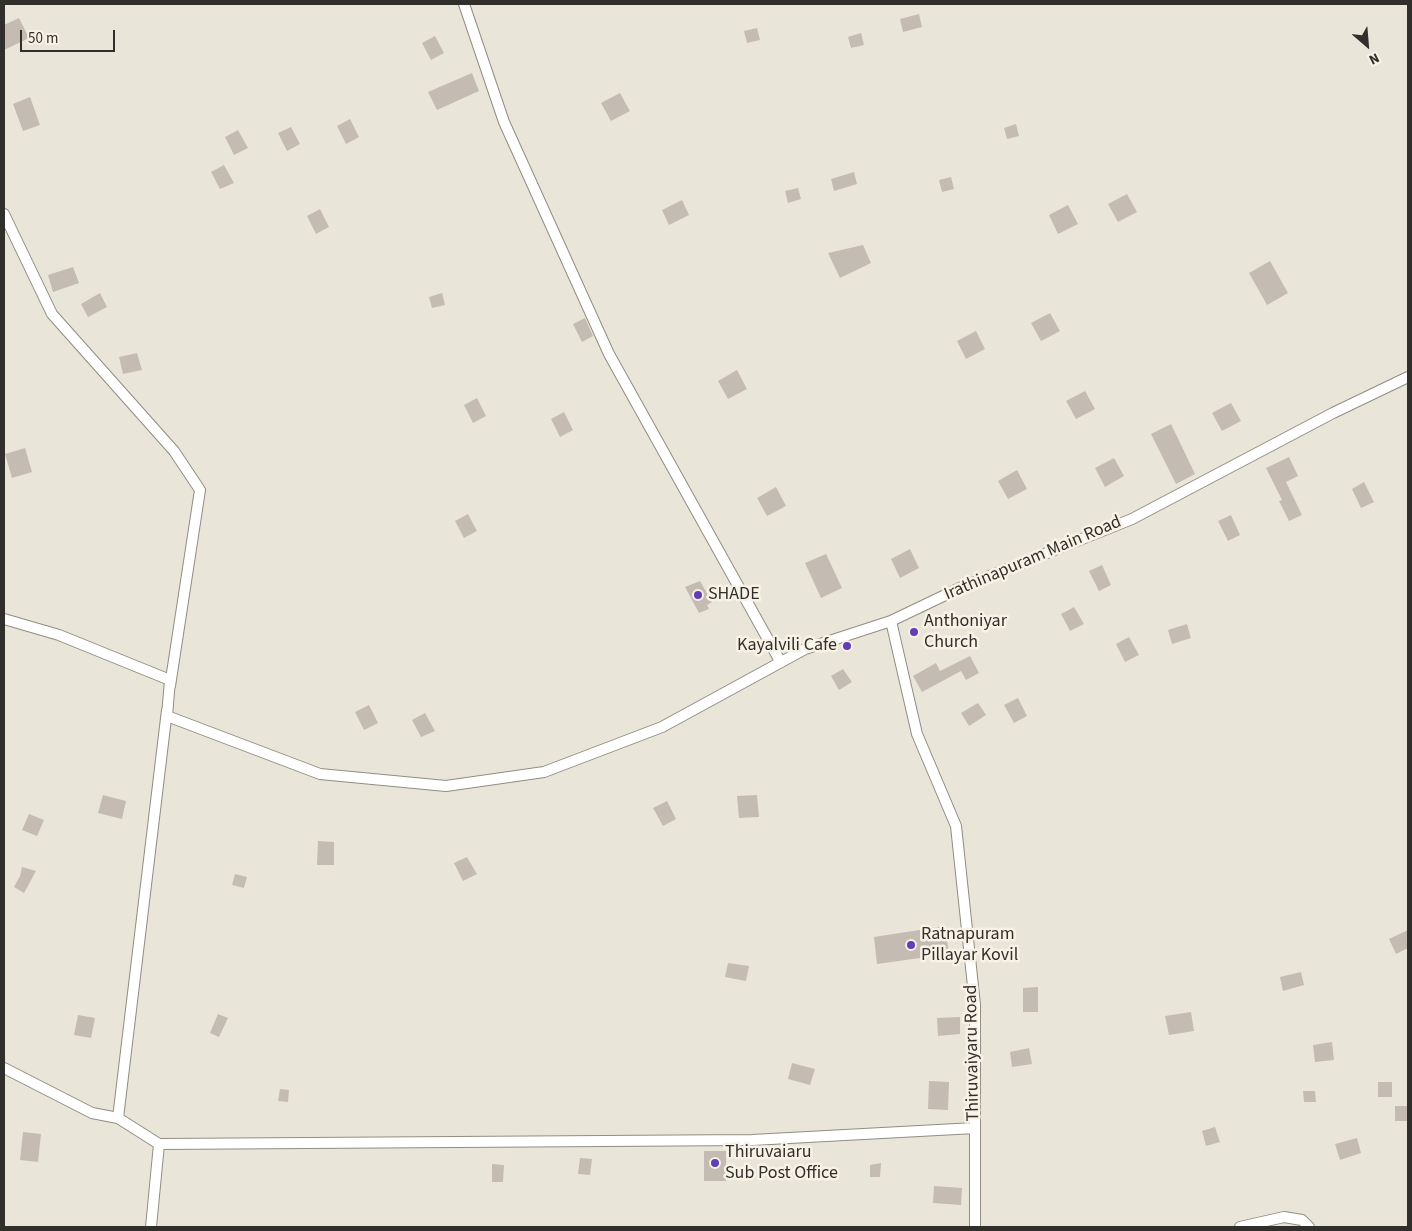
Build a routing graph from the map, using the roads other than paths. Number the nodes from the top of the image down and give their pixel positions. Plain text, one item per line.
1 (464, 4) edge
2 (4, 214) edge
3 (1408, 377) edge
4 (4, 619) edge
5 (891, 621) junction
6 (780, 661) junction
7 (169, 695) junction
8 (4, 1068) edge
9 (118, 1118) junction
10 (975, 1128) junction
11 (159, 1144) junction
12 (151, 1227) edge
13 (975, 1227) edge
14 (1240, 1227) edge
15 (1309, 1227) edge

1 - 6 street
2 - 7 street
3 - 5 street, Irathinapuram Main Road
4 - 7 street, Irathinapuram Main Road
5 - 6 street, Irathinapuram Main Road
5 - 10 street, Thiruvaiyaru Road
6 - 7 street, Irathinapuram Main Road
7 - 9 street
8 - 9 street
9 - 11 street
10 - 11 street
10 - 13 street, Thiruvaiyaru Road
11 - 12 street
14 - 15 street

